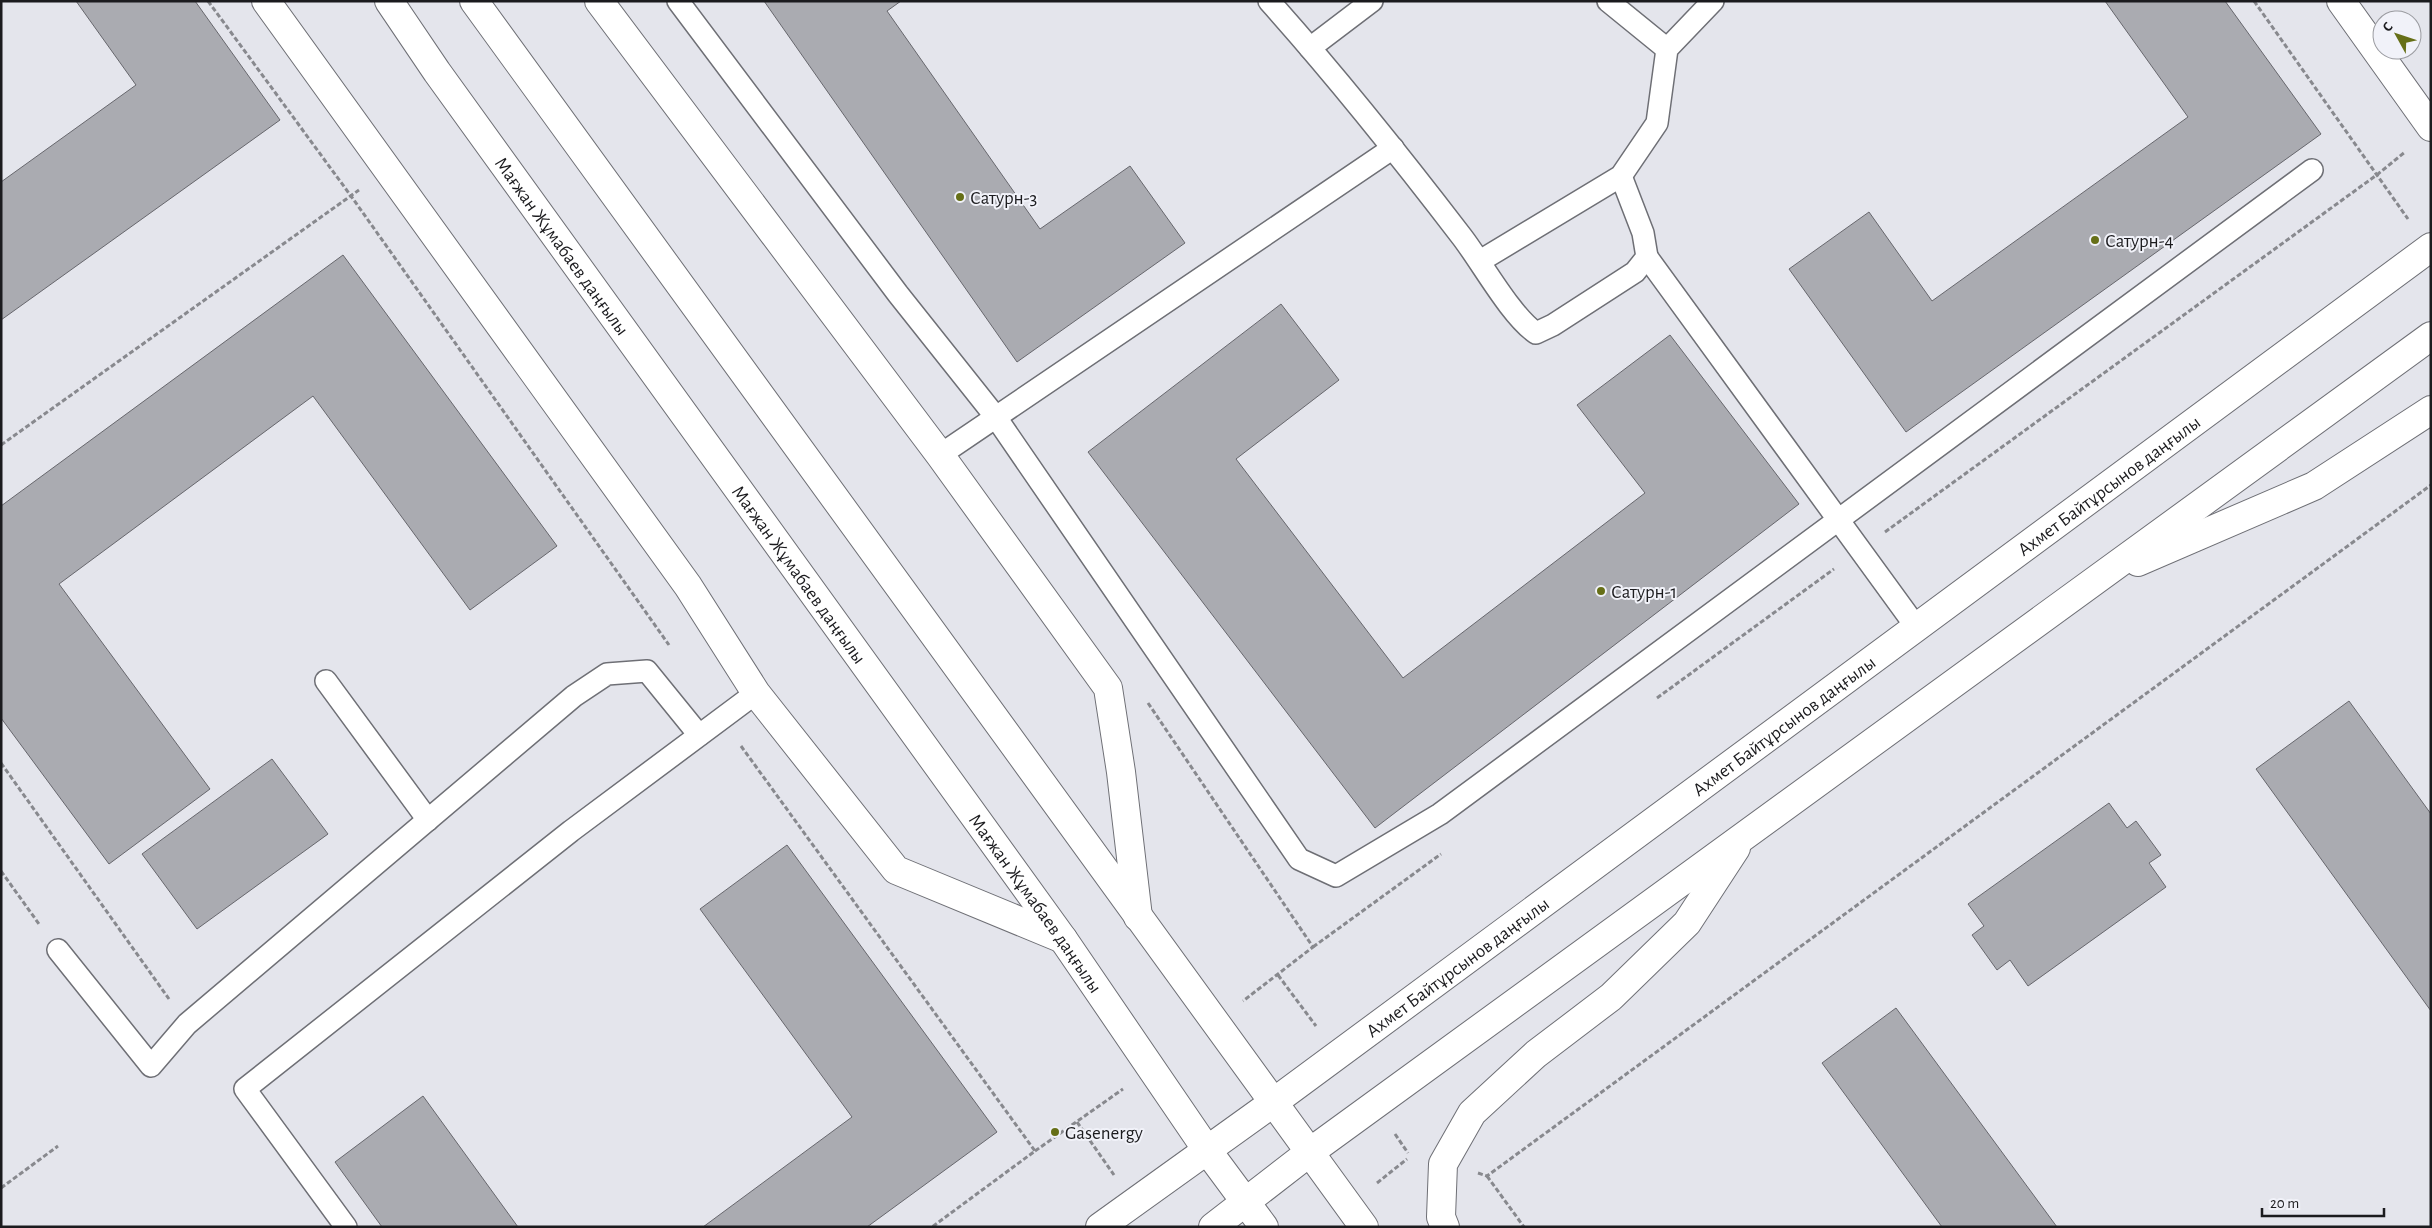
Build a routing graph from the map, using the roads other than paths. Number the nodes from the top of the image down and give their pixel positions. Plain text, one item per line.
1 (266, 1) edge
2 (389, 1) edge
3 (474, 1) edge
4 (599, 1) edge
5 (678, 1) edge
6 (1269, 1) edge
7 (1372, 1) edge
8 (1608, 1) edge
9 (1714, 1) edge
10 (2341, 1) edge
11 (1310, 48) junction
12 (1667, 49) junction
13 (2431, 127) edge
14 (1393, 148) junction
15 (2312, 170) dead end
16 (1621, 176) junction
17 (2429, 248) edge
18 (1647, 257) junction
19 (1480, 261) junction
20 (2431, 336) edge
21 (2431, 410) edge
22 (995, 416) junction
23 (940, 456) junction
24 (1838, 522) junction
25 (2090, 582) junction
26 (1917, 628) junction
27 (326, 681) dead end
28 (756, 693) junction
29 (699, 735) junction
30 (428, 820) junction
31 (1747, 833) junction
32 (1138, 917) junction
33 (1063, 938) junction
34 (58, 950) road end
35 (1274, 1102) junction
36 (1208, 1150) junction
37 (1310, 1152) junction
38 (1246, 1202) junction
39 (346, 1227) edge
40 (1100, 1227) edge
41 (1213, 1227) edge
42 (1264, 1227) edge
43 (1364, 1227) edge
44 (1445, 1227) edge

1 - 28 street
2 - 33 street, Мағжан Жұмабаев даңғылы
3 - 32 street
4 - 23 street
5 - 22 lane
6 - 11 lane
7 - 11 lane
8 - 12 lane
9 - 12 lane
10 - 13 street
11 - 14 lane
12 - 16 lane
14 - 19 lane
14 - 22 lane
15 - 24 lane
16 - 18 lane
16 - 19 lane
17 - 26 street, Ахмет Байтұрсынов даңғылы
18 - 19 lane
18 - 24 lane
20 - 25 street
21 - 25 street
22 - 23 lane
22 - 24 lane
23 - 32 street
24 - 26 lane
25 - 31 street
26 - 35 street, Ахмет Байтұрсынов даңғылы
27 - 30 lane
28 - 29 lane
28 - 33 street
29 - 30 lane
29 - 39 lane
30 - 34 lane
31 - 37 street
31 - 44 street
32 - 35 street
33 - 36 street, Мағжан Жұмабаев даңғылы
35 - 36 street, Ахмет Байтұрсынов даңғылы
35 - 37 street
36 - 38 street, Мағжан Жұмабаев даңғылы
36 - 40 street, Ахмет Байтұрсынов даңғылы
37 - 38 street
37 - 43 street
38 - 41 street
38 - 42 street, Мағжан Жұмабаев даңғылы

